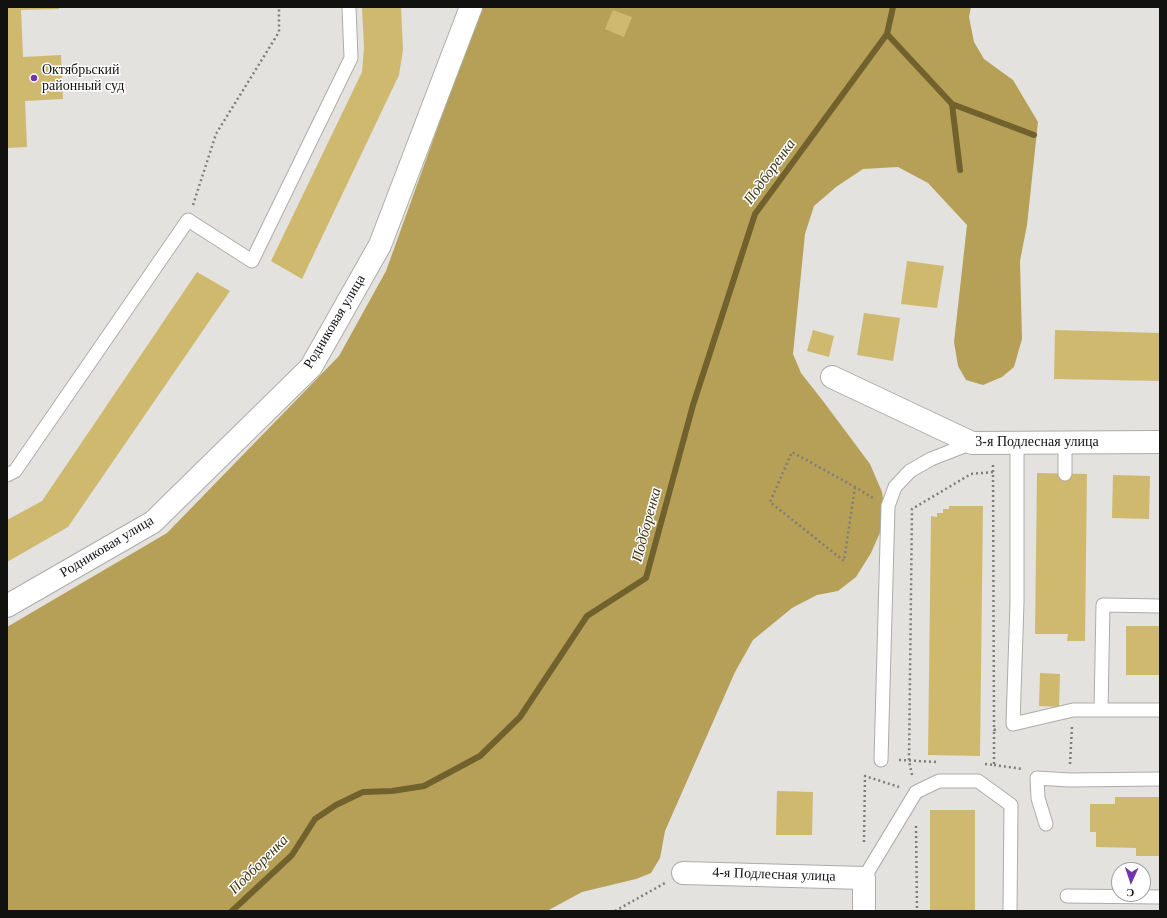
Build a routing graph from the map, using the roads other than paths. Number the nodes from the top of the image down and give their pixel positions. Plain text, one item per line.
1 (349, 7) edge
2 (471, 7) edge
3 (832, 377) dead end
4 (1160, 442) edge
5 (982, 443) junction
6 (1017, 443) junction
7 (1066, 443) junction
8 (1065, 474) dead end
9 (7, 475) edge
10 (7, 606) edge
11 (1160, 606) edge
12 (1101, 710) junction
13 (1160, 710) edge
14 (881, 760) road end
15 (1160, 779) edge
16 (1046, 824) dead end
17 (683, 873) road end
18 (864, 878) junction
19 (1067, 896) dead end
20 (1160, 897) edge
21 (864, 911) edge
22 (1010, 911) edge

1 - 9 lane
2 - 10 street, Родниковая улица
3 - 5 street, 3-я Подлесная улица
4 - 7 street, 3-я Подлесная улица
5 - 6 street, 3-я Подлесная улица
5 - 14 lane
6 - 7 street, 3-я Подлесная улица
6 - 12 lane
7 - 8 lane
11 - 12 lane
12 - 13 lane
15 - 16 lane
17 - 18 street, 4-я Подлесная улица
18 - 21 street
18 - 22 lane
19 - 20 lane

